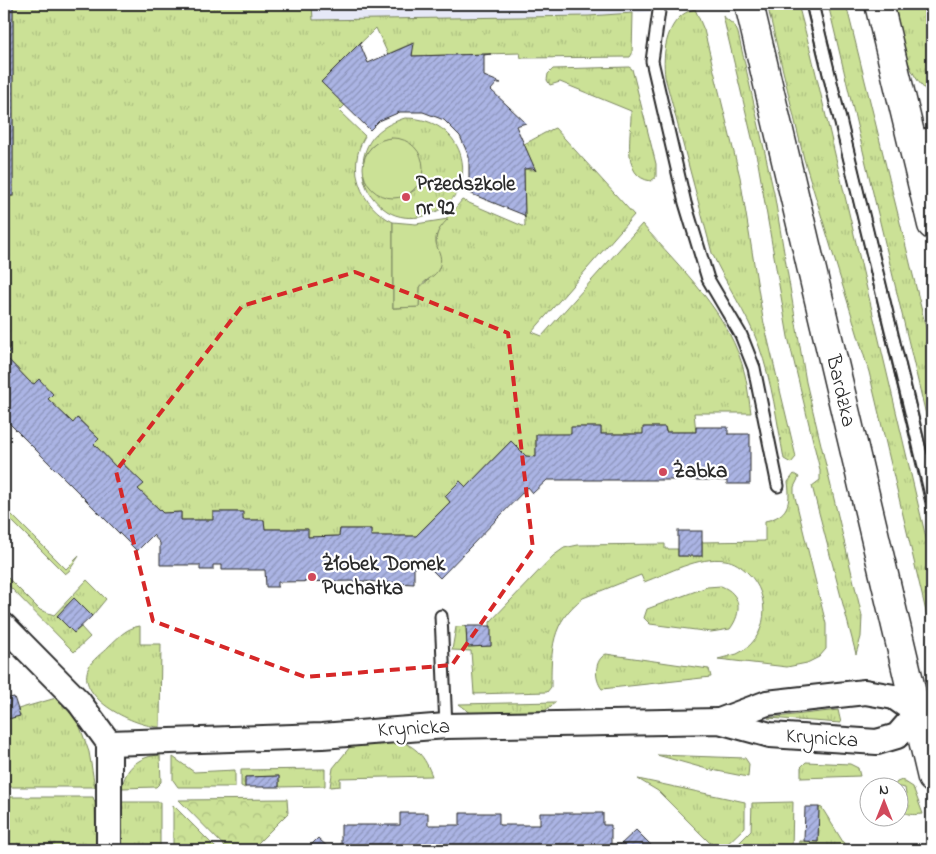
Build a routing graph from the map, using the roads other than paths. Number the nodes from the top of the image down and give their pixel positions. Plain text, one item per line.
1 (660, 4) edge
2 (749, 4) edge
3 (812, 4) edge
4 (879, 4) edge
5 (922, 136) edge
6 (932, 225) edge
7 (778, 486) dead end
8 (932, 499) edge
9 (441, 616) dead end
10 (4, 626) edge
11 (925, 712) edge
12 (719, 720) junction
13 (446, 726) junction
14 (109, 743) junction
15 (932, 778) edge
16 (109, 850) edge

1 - 7 lane
2 - 11 main road, Bardzka
3 - 8 lane
4 - 5 main road
5 - 6 main road
9 - 13 lane
10 - 14 street
11 - 12 street, Krynicka
11 - 12 street, Krynicka
11 - 15 main road, Bardzka
12 - 13 street, Krynicka
13 - 14 street, Krynicka
14 - 16 street

